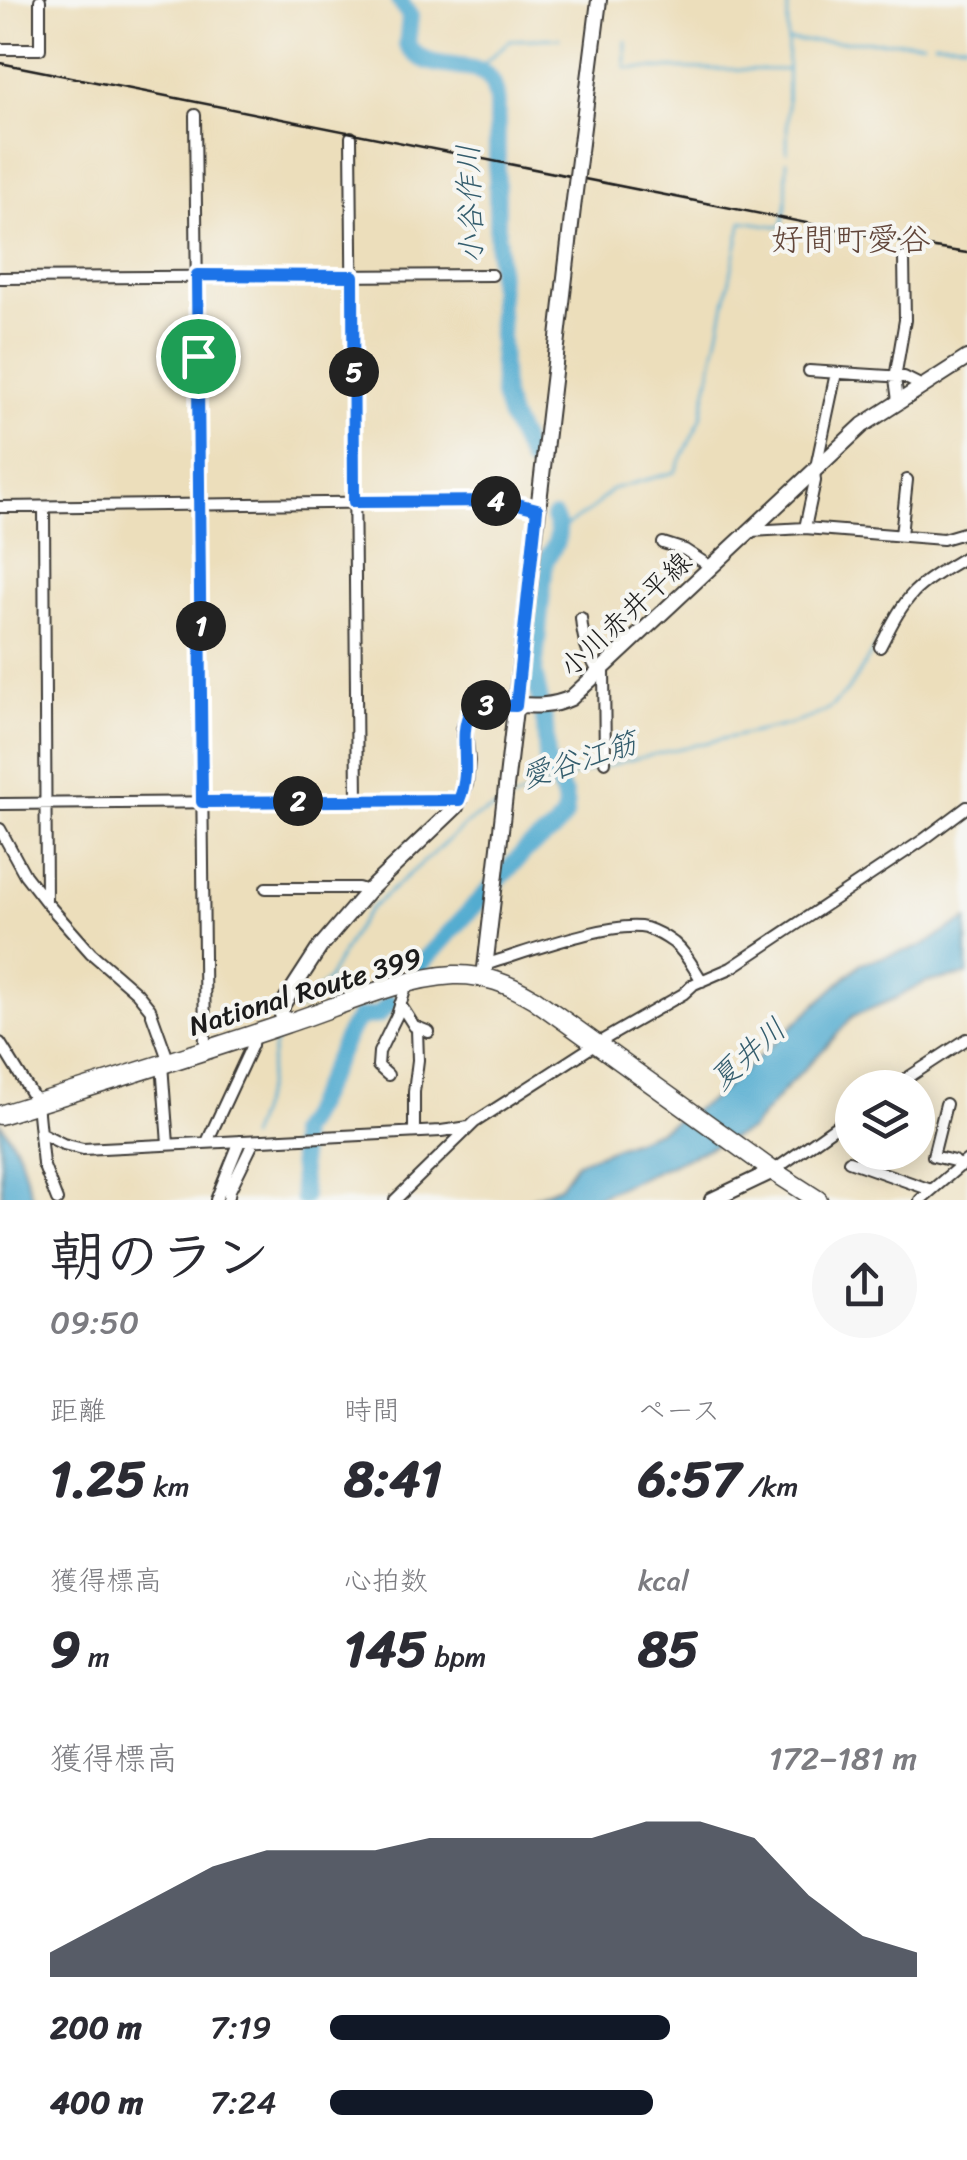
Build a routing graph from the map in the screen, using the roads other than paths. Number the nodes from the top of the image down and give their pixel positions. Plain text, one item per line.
1 (40, 0) edge
2 (599, 0) edge
3 (0, 49) edge
4 (196, 114) dead end
5 (351, 137) dead end
6 (904, 258) dead end
7 (197, 275) junction
8 (492, 275) dead end
9 (353, 276) junction
10 (0, 278) edge
11 (967, 358) edge
12 (809, 371) dead end
13 (836, 373) junction
14 (895, 378) junction
15 (922, 386) junction
16 (898, 402) junction
17 (815, 469) junction
18 (907, 480) dead end
19 (354, 502) junction
20 (200, 506) junction
21 (44, 507) junction
22 (0, 508) edge
23 (537, 509) junction
24 (805, 528) junction
25 (748, 532) junction
26 (967, 532) edge
27 (901, 535) junction
28 (663, 543) dead end
29 (967, 556) edge
30 (711, 567) junction
31 (581, 618) dead end
32 (880, 647) dead end
33 (602, 671) junction
34 (516, 706) junction
35 (604, 762) dead end
36 (459, 800) junction
37 (357, 801) junction
38 (202, 802) junction
39 (0, 804) edge
40 (46, 804) junction
41 (967, 807) edge
42 (0, 829) edge
43 (5, 848) edge
44 (266, 888) dead end
45 (368, 891) junction
46 (46, 902) junction
47 (484, 971) junction
48 (702, 980) junction
49 (407, 984) junction
50 (400, 1004) junction
51 (294, 1021) junction
52 (253, 1035) junction
53 (967, 1039) edge
54 (0, 1043) edge
55 (382, 1044) junction
56 (368, 1045) dead end
57 (605, 1049) junction
58 (205, 1050) junction
59 (166, 1063) junction
60 (920, 1070) edge
61 (388, 1075) dead end
62 (38, 1103) junction
63 (946, 1104) dead end
64 (0, 1115) edge
65 (470, 1127) junction
66 (835, 1127) edge
67 (414, 1132) junction
68 (41, 1133) junction
69 (246, 1141) junction
70 (206, 1142) junction
71 (168, 1144) junction
72 (964, 1163) edge
73 (874, 1170) edge
74 (773, 1171) junction
75 (931, 1190) junction
76 (57, 1200) edge
77 (216, 1200) edge
78 (228, 1200) edge
79 (394, 1200) edge
80 (712, 1200) edge
81 (818, 1200) edge
82 (920, 1200) edge

1 - 3 street
2 - 23 street, bridge
4 - 7 street
5 - 9 street
6 - 14 street
7 - 9 street
7 - 10 street
7 - 20 street
8 - 9 street
9 - 19 street
11 - 15 street, 小川赤井平線
12 - 13 street
13 - 14 street
13 - 17 street
14 - 15 street
14 - 16 street
15 - 16 street, 小川赤井平線
16 - 17 street, 小川赤井平線
17 - 24 street
17 - 25 street, 小川赤井平線
18 - 27 street
19 - 20 street
19 - 23 street
19 - 37 street
20 - 21 street
20 - 38 street
21 - 22 street
21 - 40 street
23 - 34 street
24 - 25 street
24 - 27 street
25 - 30 street, 小川赤井平線
26 - 27 street
28 - 30 street
29 - 32 street
30 - 33 street, 小川赤井平線
31 - 33 street
33 - 34 street, 小川赤井平線
33 - 35 street
34 - 36 street, 小川赤井平線
34 - 47 street
36 - 37 street
36 - 45 street
37 - 38 street
38 - 40 street
38 - 58 street
39 - 40 street
40 - 46 street
41 - 48 street
42 - 43 street
43 - 46 street
44 - 45 street
45 - 51 street
46 - 59 street
47 - 48 street
47 - 49 highway, National Route 399
47 - 57 highway, National Route 399
48 - 57 street
49 - 50 street
49 - 51 highway, National Route 399
50 - 55 street
50 - 67 street
51 - 52 highway, National Route 399
52 - 58 highway, National Route 399
52 - 70 street
53 - 60 street
54 - 62 street
55 - 56 street
55 - 61 street
57 - 65 street
57 - 74 highway, National Route 399
58 - 59 highway, National Route 399
59 - 62 highway, National Route 399
59 - 71 street
62 - 64 highway, National Route 399
62 - 68 street
63 - 72 street
65 - 67 street
65 - 79 street
66 - 74 street
67 - 69 street
68 - 71 street
68 - 76 street
69 - 70 street
69 - 77 street
69 - 78 street
70 - 71 street
72 - 75 street
73 - 75 street
74 - 80 street
74 - 81 highway
75 - 82 street

